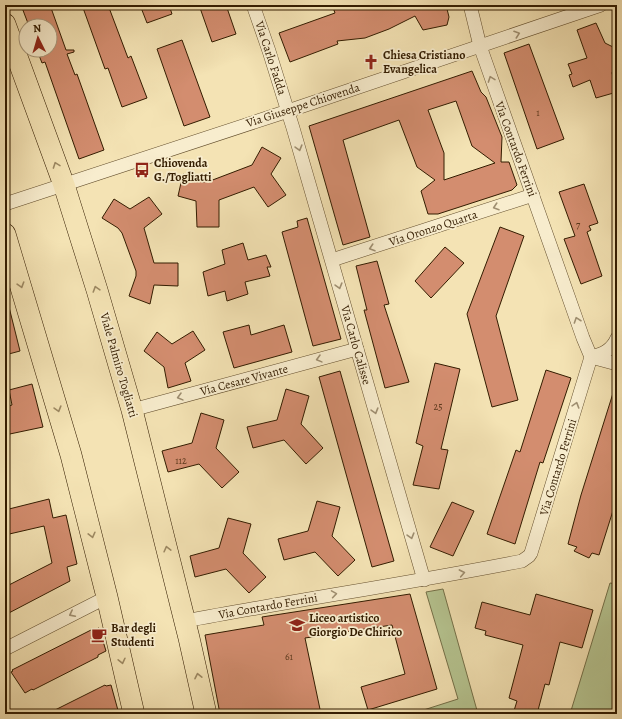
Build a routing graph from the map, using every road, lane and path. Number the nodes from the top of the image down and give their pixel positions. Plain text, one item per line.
1 (253, 5) edge
2 (470, 5) edge
3 (601, 5) edge
4 (5, 24) edge
5 (480, 46) junction
6 (288, 111) junction
7 (64, 185) junction
8 (533, 195) junction
9 (5, 204) edge
10 (5, 234) edge
11 (332, 260) junction
12 (617, 338) edge
13 (357, 349) junction
14 (591, 357) junction
15 (617, 364) edge
16 (132, 410) junction
17 (424, 580) junction
18 (107, 597) junction
19 (185, 621) junction
20 (5, 649) edge
21 (134, 714) edge
22 (206, 714) edge

1 - 6 street, Via Carlo Fadda
2 - 5 street, Via Contardo Ferrini
5 -> 3 street, Via Giuseppe Chiovenda
7 -> 4 main road, Viale Palmiro Togliatti
5 - 6 street, Via Giuseppe Chiovenda
8 -> 5 street, Via Contardo Ferrini
6 - 7 street, Via Giuseppe Chiovenda
6 -> 11 street, Via Carlo Calisse
7 - 9 street, Via Giuseppe Chiovenda
16 -> 7 main road, Viale Palmiro Togliatti
8 -> 11 street, Via Oronzo Quarta
14 -> 8 street, Via Contardo Ferrini
10 -> 18 main road
11 -> 13 street, Via Carlo Calisse
12 - 14 street
13 -> 16 street, Via Cesare Vivante
13 -> 17 street, Via Carlo Calisse
14 - 15 street
17 -> 14 street, Via Contardo Ferrini
19 -> 16 main road, Viale Palmiro Togliatti
19 -> 17 street, Via Contardo Ferrini
18 -> 20 street
18 -> 21 main road
22 -> 19 main road, Viale Palmiro Togliatti

